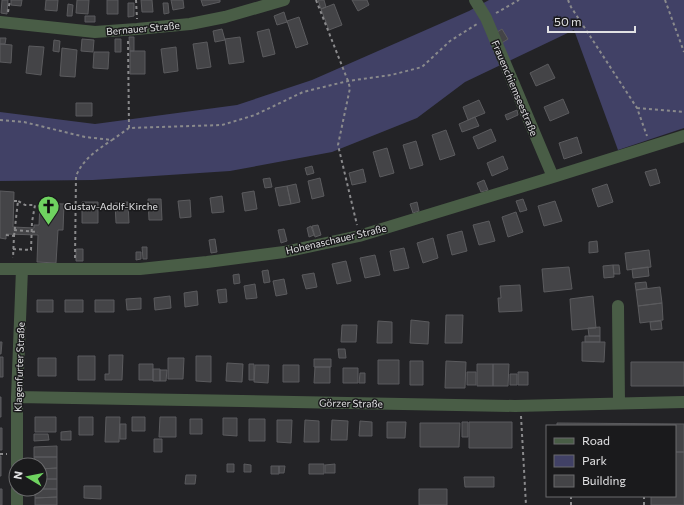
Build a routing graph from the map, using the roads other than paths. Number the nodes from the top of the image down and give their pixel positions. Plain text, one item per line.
1 (284, 0) edge
2 (475, 0) edge
3 (0, 22) edge
4 (684, 136) edge
5 (553, 177) junction
6 (0, 269) edge
7 (17, 269) junction
8 (618, 306) dead end
9 (17, 397) junction
10 (619, 402) junction
11 (684, 402) edge
12 (17, 457) edge

1 - 3 street, Bernauer Straße
2 - 5 street, Frauenchiemseestraße
4 - 5 street, Hohenaschauer Straße
5 - 7 street, Hohenaschauer Straße
6 - 7 street, Hohenaschauer Straße
7 - 9 street, Klagenfurter Straße
8 - 10 street
9 - 10 street, Görzer Straße
9 - 12 street, Klagenfurter Straße
10 - 11 street, Görzer Straße

